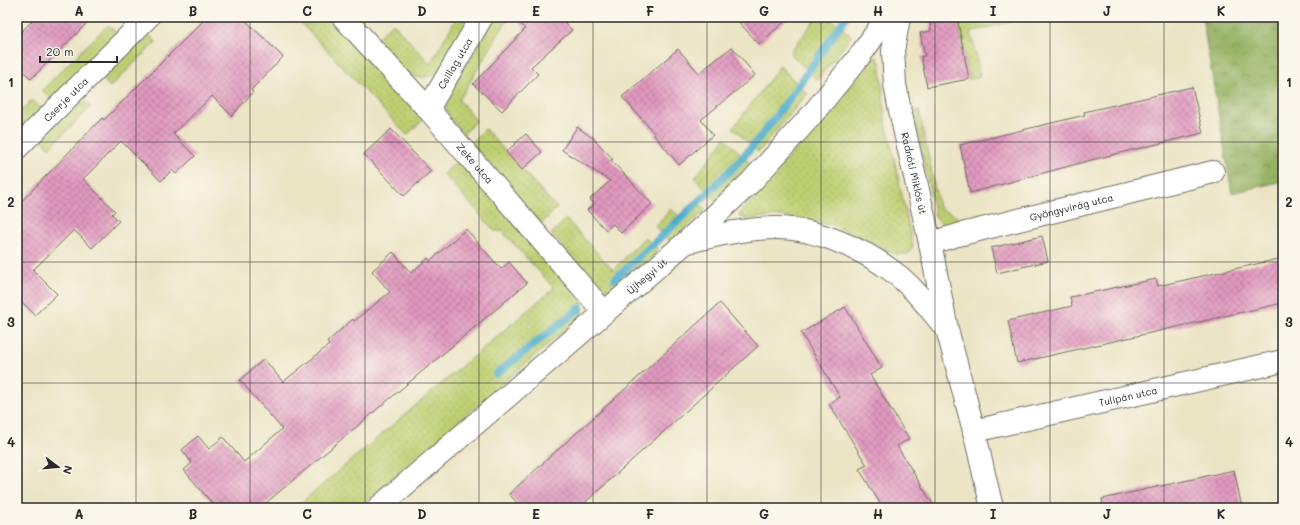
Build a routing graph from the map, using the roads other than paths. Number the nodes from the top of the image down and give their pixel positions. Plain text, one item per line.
1 (148, 17) edge
2 (343, 17) edge
3 (482, 17) edge
4 (887, 17) edge
5 (899, 17) edge
6 (428, 109) junction
7 (17, 148) edge
8 (1213, 172) dead end
9 (684, 243) junction
10 (930, 243) junction
11 (604, 312) junction
12 (947, 329) junction
13 (1283, 362) edge
14 (974, 431) junction
15 (378, 508) edge
16 (992, 508) edge

1 - 7 street, Cserje utca
2 - 6 street, Zeke utca
3 - 6 street, Csillag utca
4 - 9 street, Újhegyi út
5 - 10 street, Radnóti Miklós út
6 - 11 street, Zeke utca
8 - 10 street, Gyöngyvirág utca
9 - 11 street, Újhegyi út
9 - 12 street, Radnóti Miklós út
10 - 12 street, Radnóti Miklós út
11 - 15 street, Újhegyi út
12 - 14 street, Radnóti Miklós út
13 - 14 street, Tulipán utca
14 - 16 street, Radnóti Miklós út

